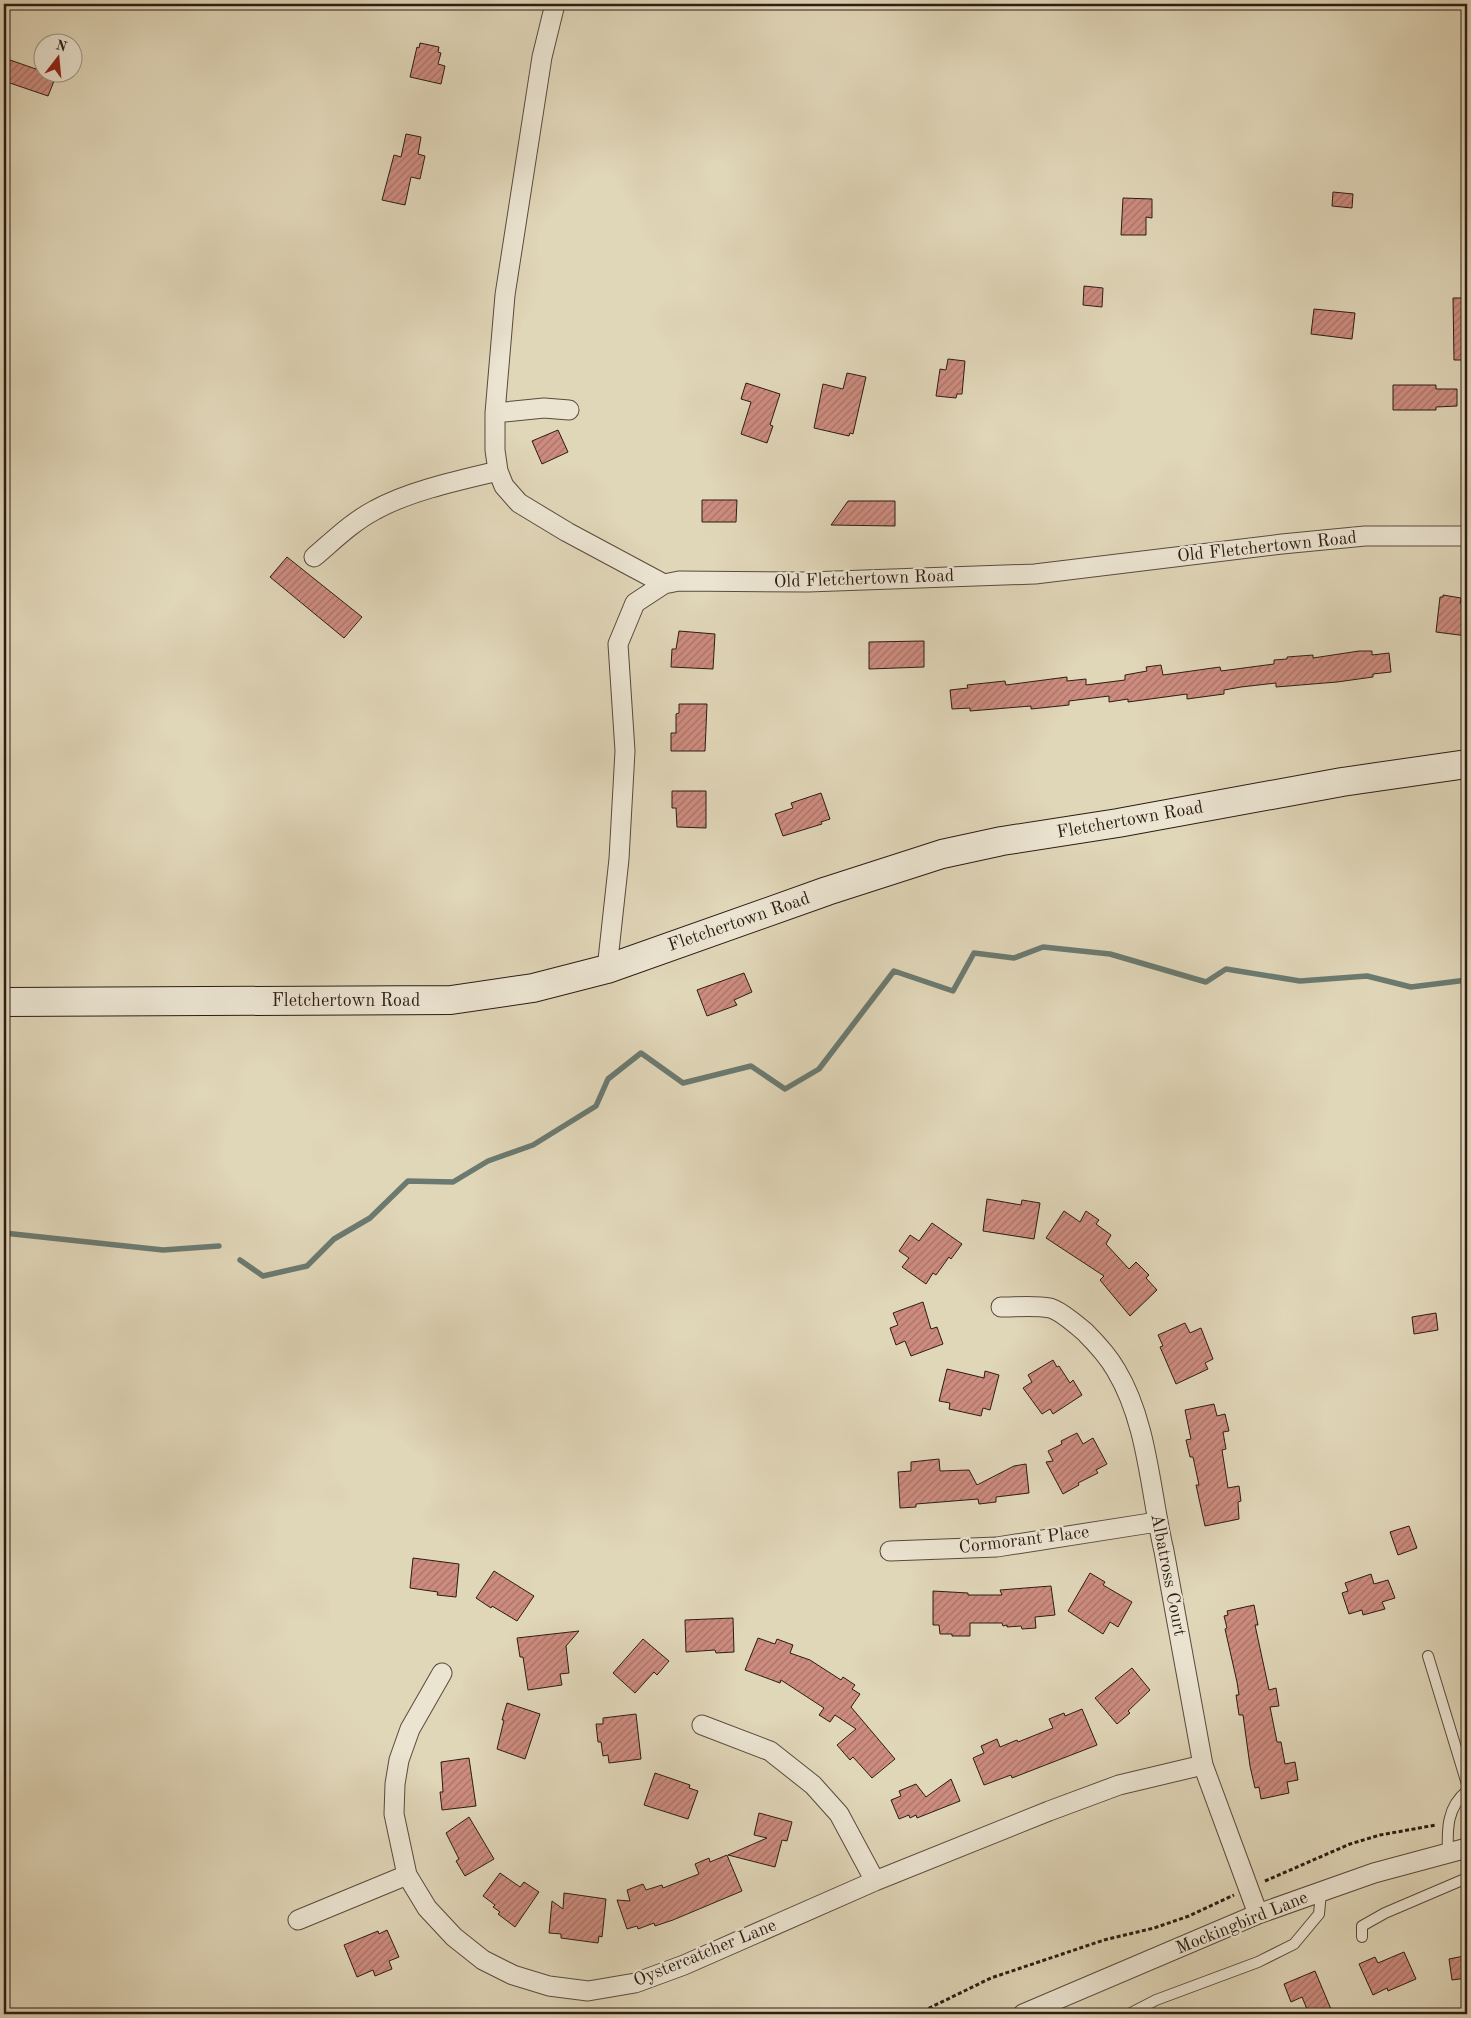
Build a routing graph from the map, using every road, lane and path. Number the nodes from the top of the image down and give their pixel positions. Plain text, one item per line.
1 (555, 4) edge
2 (569, 410) dead end
3 (495, 413) junction
4 (498, 471) junction
5 (1467, 536) edge
6 (314, 557) dead end
7 (664, 584) junction
8 (1467, 764) edge
9 (607, 969) junction
10 (4, 1002) edge
11 (1001, 1306) dead end
12 (1157, 1522) junction
13 (890, 1551) dead end
14 (1428, 1656) dead end
15 (442, 1673) dead end
16 (702, 1725) dead end
17 (1203, 1765) junction
18 (1467, 1784) edge
19 (1467, 1791) edge
20 (1447, 1823) junction
21 (1467, 1848) edge
22 (1448, 1853) junction
23 (407, 1875) junction
24 (1467, 1878) edge
25 (875, 1881) junction
26 (1248, 1888) junction
27 (1321, 1892) junction
28 (1258, 1914) junction
29 (298, 1920) dead end
30 (1362, 1937) dead end
31 (1031, 2013) edge
32 (917, 2014) edge
33 (1129, 2014) edge

1 - 3 street
2 - 3 street
3 - 4 street
4 - 6 street
4 - 7 street
5 - 7 street, Old Fletchertown Road
7 - 9 street, Old Fletchertown Road
8 - 9 street, Fletchertown Road
9 - 10 street, Fletchertown Road
11 - 12 street, Albatross Court
12 - 13 street, Cormorant Place
12 - 17 street, Albatross Court
14 - 18 lane
15 - 23 street, Oystercatcher Lane
16 - 25 street
17 - 25 street, Oystercatcher Lane
17 - 26 street, Albatross Court
19 - 20 lane
20 - 22 lane
20 - 26 path
21 - 22 street, Mockingbird Lane
22 - 27 street, Mockingbird Lane
23 - 25 street, Oystercatcher Lane
23 - 29 street
24 - 30 lane
26 - 28 street, Albatross Court
26 - 32 path
27 - 28 street, Mockingbird Lane
27 - 33 lane
28 - 31 street, Mockingbird Lane

